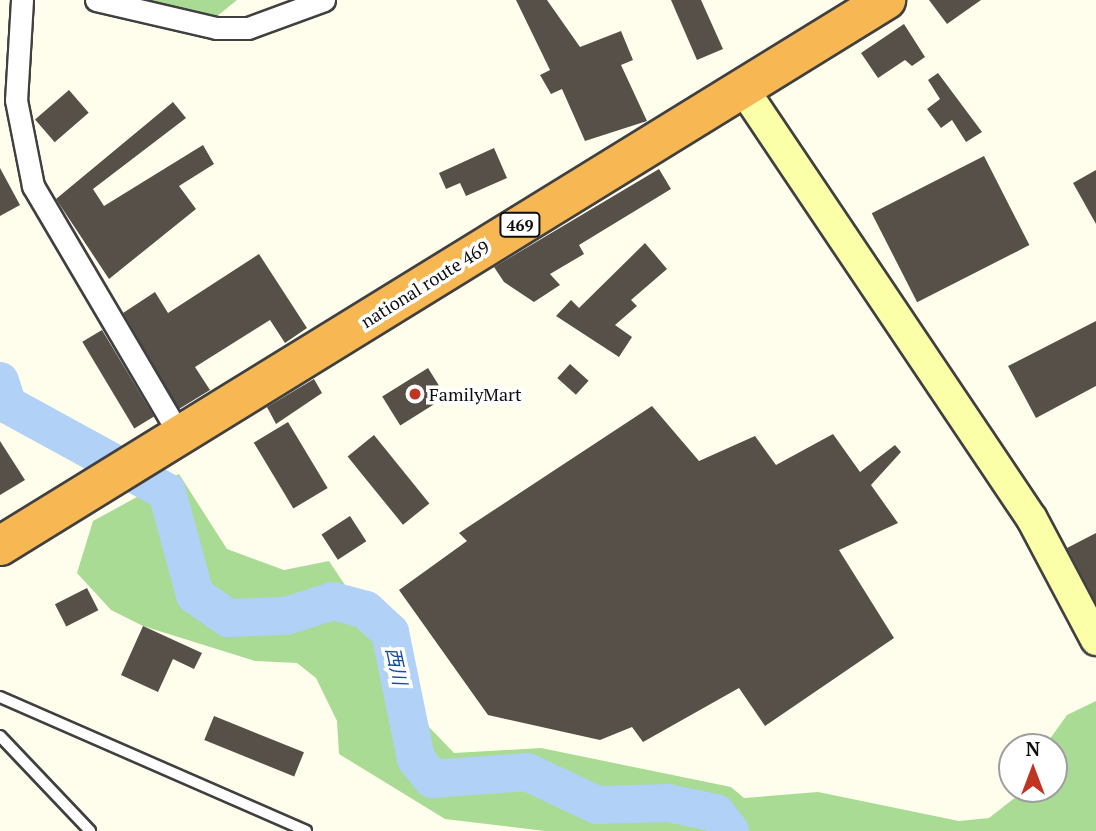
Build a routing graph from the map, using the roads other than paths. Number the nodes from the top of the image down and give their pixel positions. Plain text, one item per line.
1 (22, 0) edge
2 (96, 0) edge
3 (324, 0) edge
4 (881, 1) edge
5 (743, 87) junction
6 (167, 443) junction
7 (0, 545) edge
8 (1096, 640) edge
9 (0, 697) edge
10 (0, 736) edge
11 (90, 831) edge
12 (306, 831) edge

1 - 6 street
2 - 3 street
4 - 5 highway, national route 469 / 469
5 - 6 highway, national route 469 / 469
5 - 8 street
6 - 7 highway, national route 469 / 469
9 - 12 lane
10 - 11 lane

